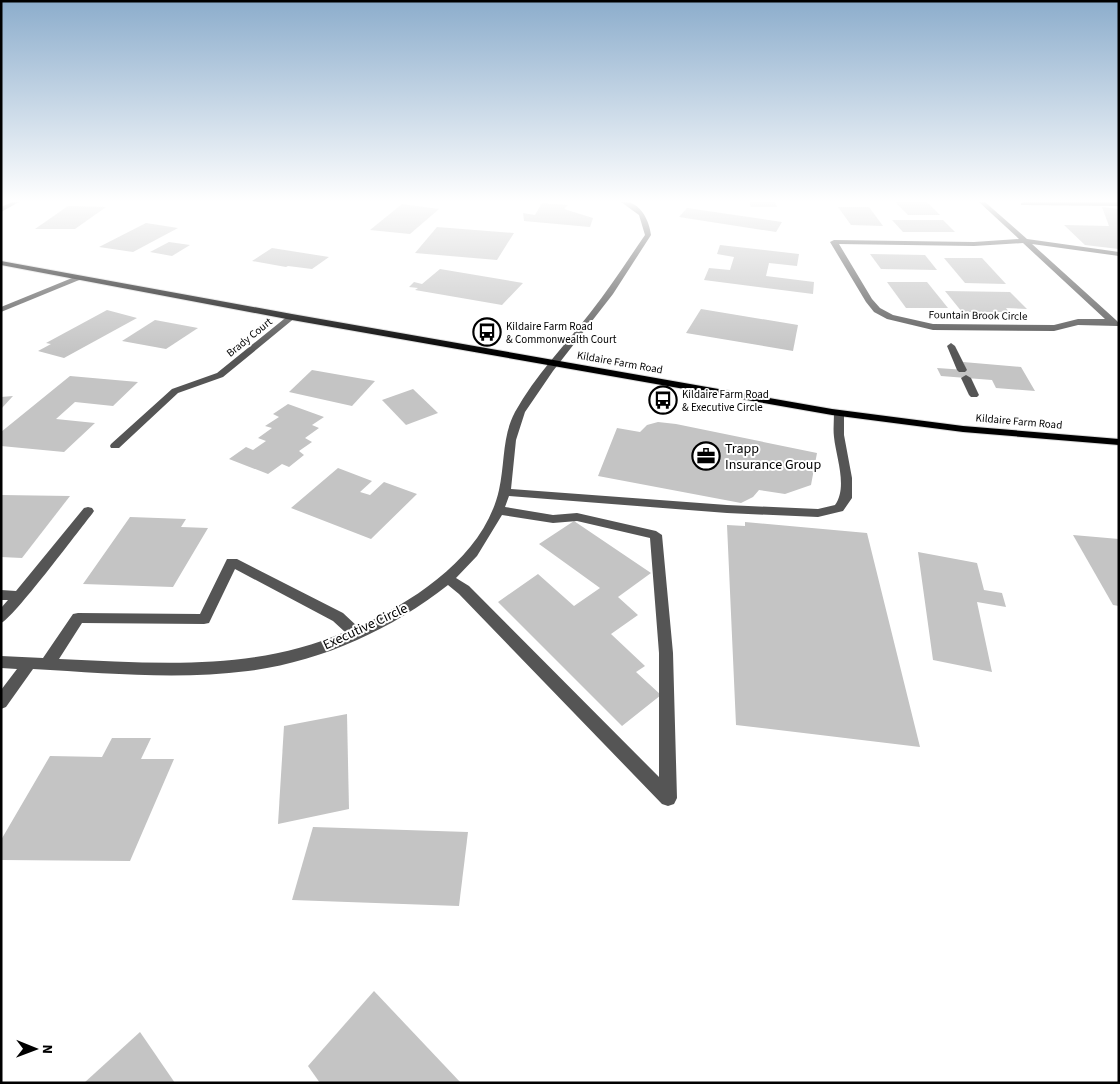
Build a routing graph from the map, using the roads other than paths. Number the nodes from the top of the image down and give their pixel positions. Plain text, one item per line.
1 (636, 253) edge
2 (840, 253) edge
3 (1038, 253) edge
4 (1, 263) edge
5 (80, 278) junction
6 (1, 310) edge
7 (292, 317) junction
8 (1116, 325) edge
9 (951, 346) dead end
10 (553, 362) junction
11 (974, 395) dead end
12 (839, 413) junction
13 (1119, 442) edge
14 (115, 446) dead end
15 (504, 492) junction
16 (497, 510) junction
17 (88, 511) dead end
18 (448, 579) junction
19 (1, 595) edge
20 (20, 596) junction
21 (1, 618) edge
22 (356, 634) junction
23 (1, 662) edge
24 (29, 663) junction
25 (47, 664) junction
26 (1, 702) edge

1 - 10 street, Executive Circle
2 - 8 street, Fountain Brook Circle
3 - 8 street
4 - 5 main road, Kildaire Farm Road
5 - 6 street
5 - 7 main road, Kildaire Farm Road
7 - 10 main road, Kildaire Farm Road
7 - 14 street, Brady Court
9 - 11 street
10 - 12 main road, Kildaire Farm Road
10 - 15 street, Executive Circle
12 - 13 main road, Kildaire Farm Road
12 - 15 street
15 - 16 street, Executive Circle
16 - 18 street, Executive Circle
16 - 18 street
17 - 20 street
18 - 22 street, Executive Circle
19 - 20 street
20 - 21 street
22 - 25 street, Executive Circle
22 - 25 street
23 - 24 street, Executive Circle
24 - 25 street, Executive Circle
24 - 26 street

